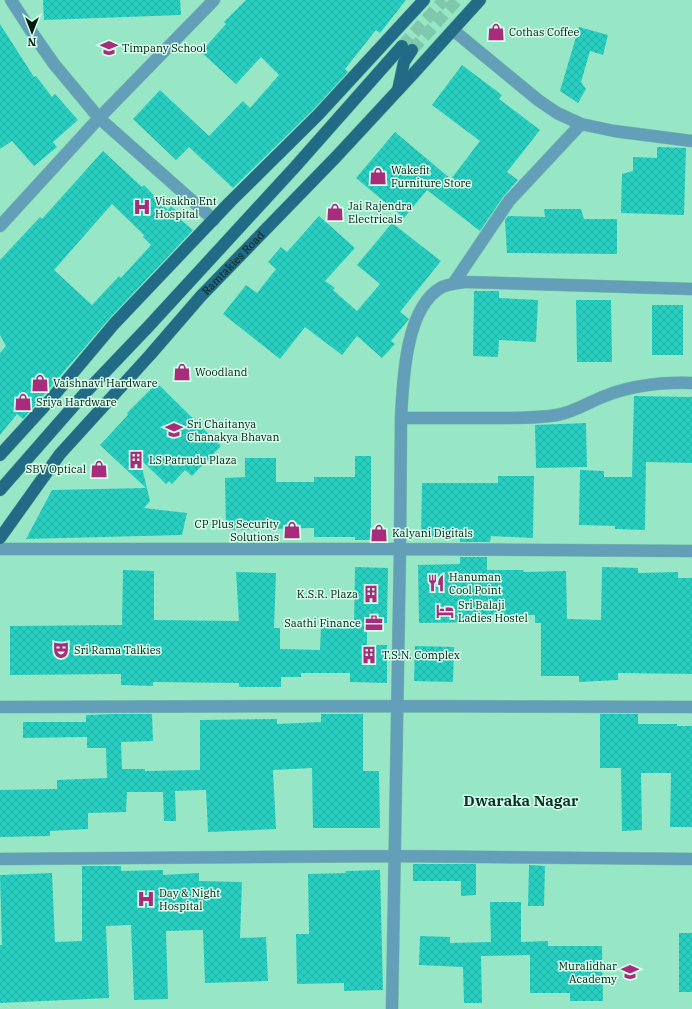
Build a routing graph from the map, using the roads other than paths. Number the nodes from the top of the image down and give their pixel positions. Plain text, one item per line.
1 (11, 0) edge
2 (214, 0) edge
3 (424, 0) edge
4 (480, 0) edge
5 (453, 30) junction
6 (372, 58) junction
7 (383, 67) junction
8 (398, 90) junction
9 (99, 118) junction
10 (581, 124) junction
11 (692, 141) edge
12 (214, 220) junction
13 (0, 226) edge
14 (453, 284) junction
15 (692, 289) edge
16 (692, 383) edge
17 (401, 418) junction
18 (2, 451) edge
19 (0, 490) edge
20 (0, 538) edge
21 (0, 549) edge
22 (400, 549) junction
23 (692, 551) edge
24 (398, 706) junction
25 (0, 707) edge
26 (692, 707) edge
27 (394, 856) junction
28 (0, 859) edge
29 (692, 859) edge
30 (392, 1009) edge

1 - 9 street
2 - 9 street
3 - 6 main road
4 - 5 main road, Ramtakies Road
5 - 8 main road, Ramtakies Road
5 - 10 street
6 - 7 main road
6 - 12 main road
7 - 8 main road
7 - 19 main road
8 - 20 main road, Ramtakies Road
9 - 12 street
9 - 13 street
10 - 11 street
10 - 14 street
12 - 18 main road
14 - 15 street
14 - 17 street
16 - 17 street
17 - 22 street
21 - 22 street
22 - 23 street
22 - 24 street
24 - 25 street
24 - 26 street
24 - 27 street
27 - 28 street
27 - 29 street
27 - 30 street

